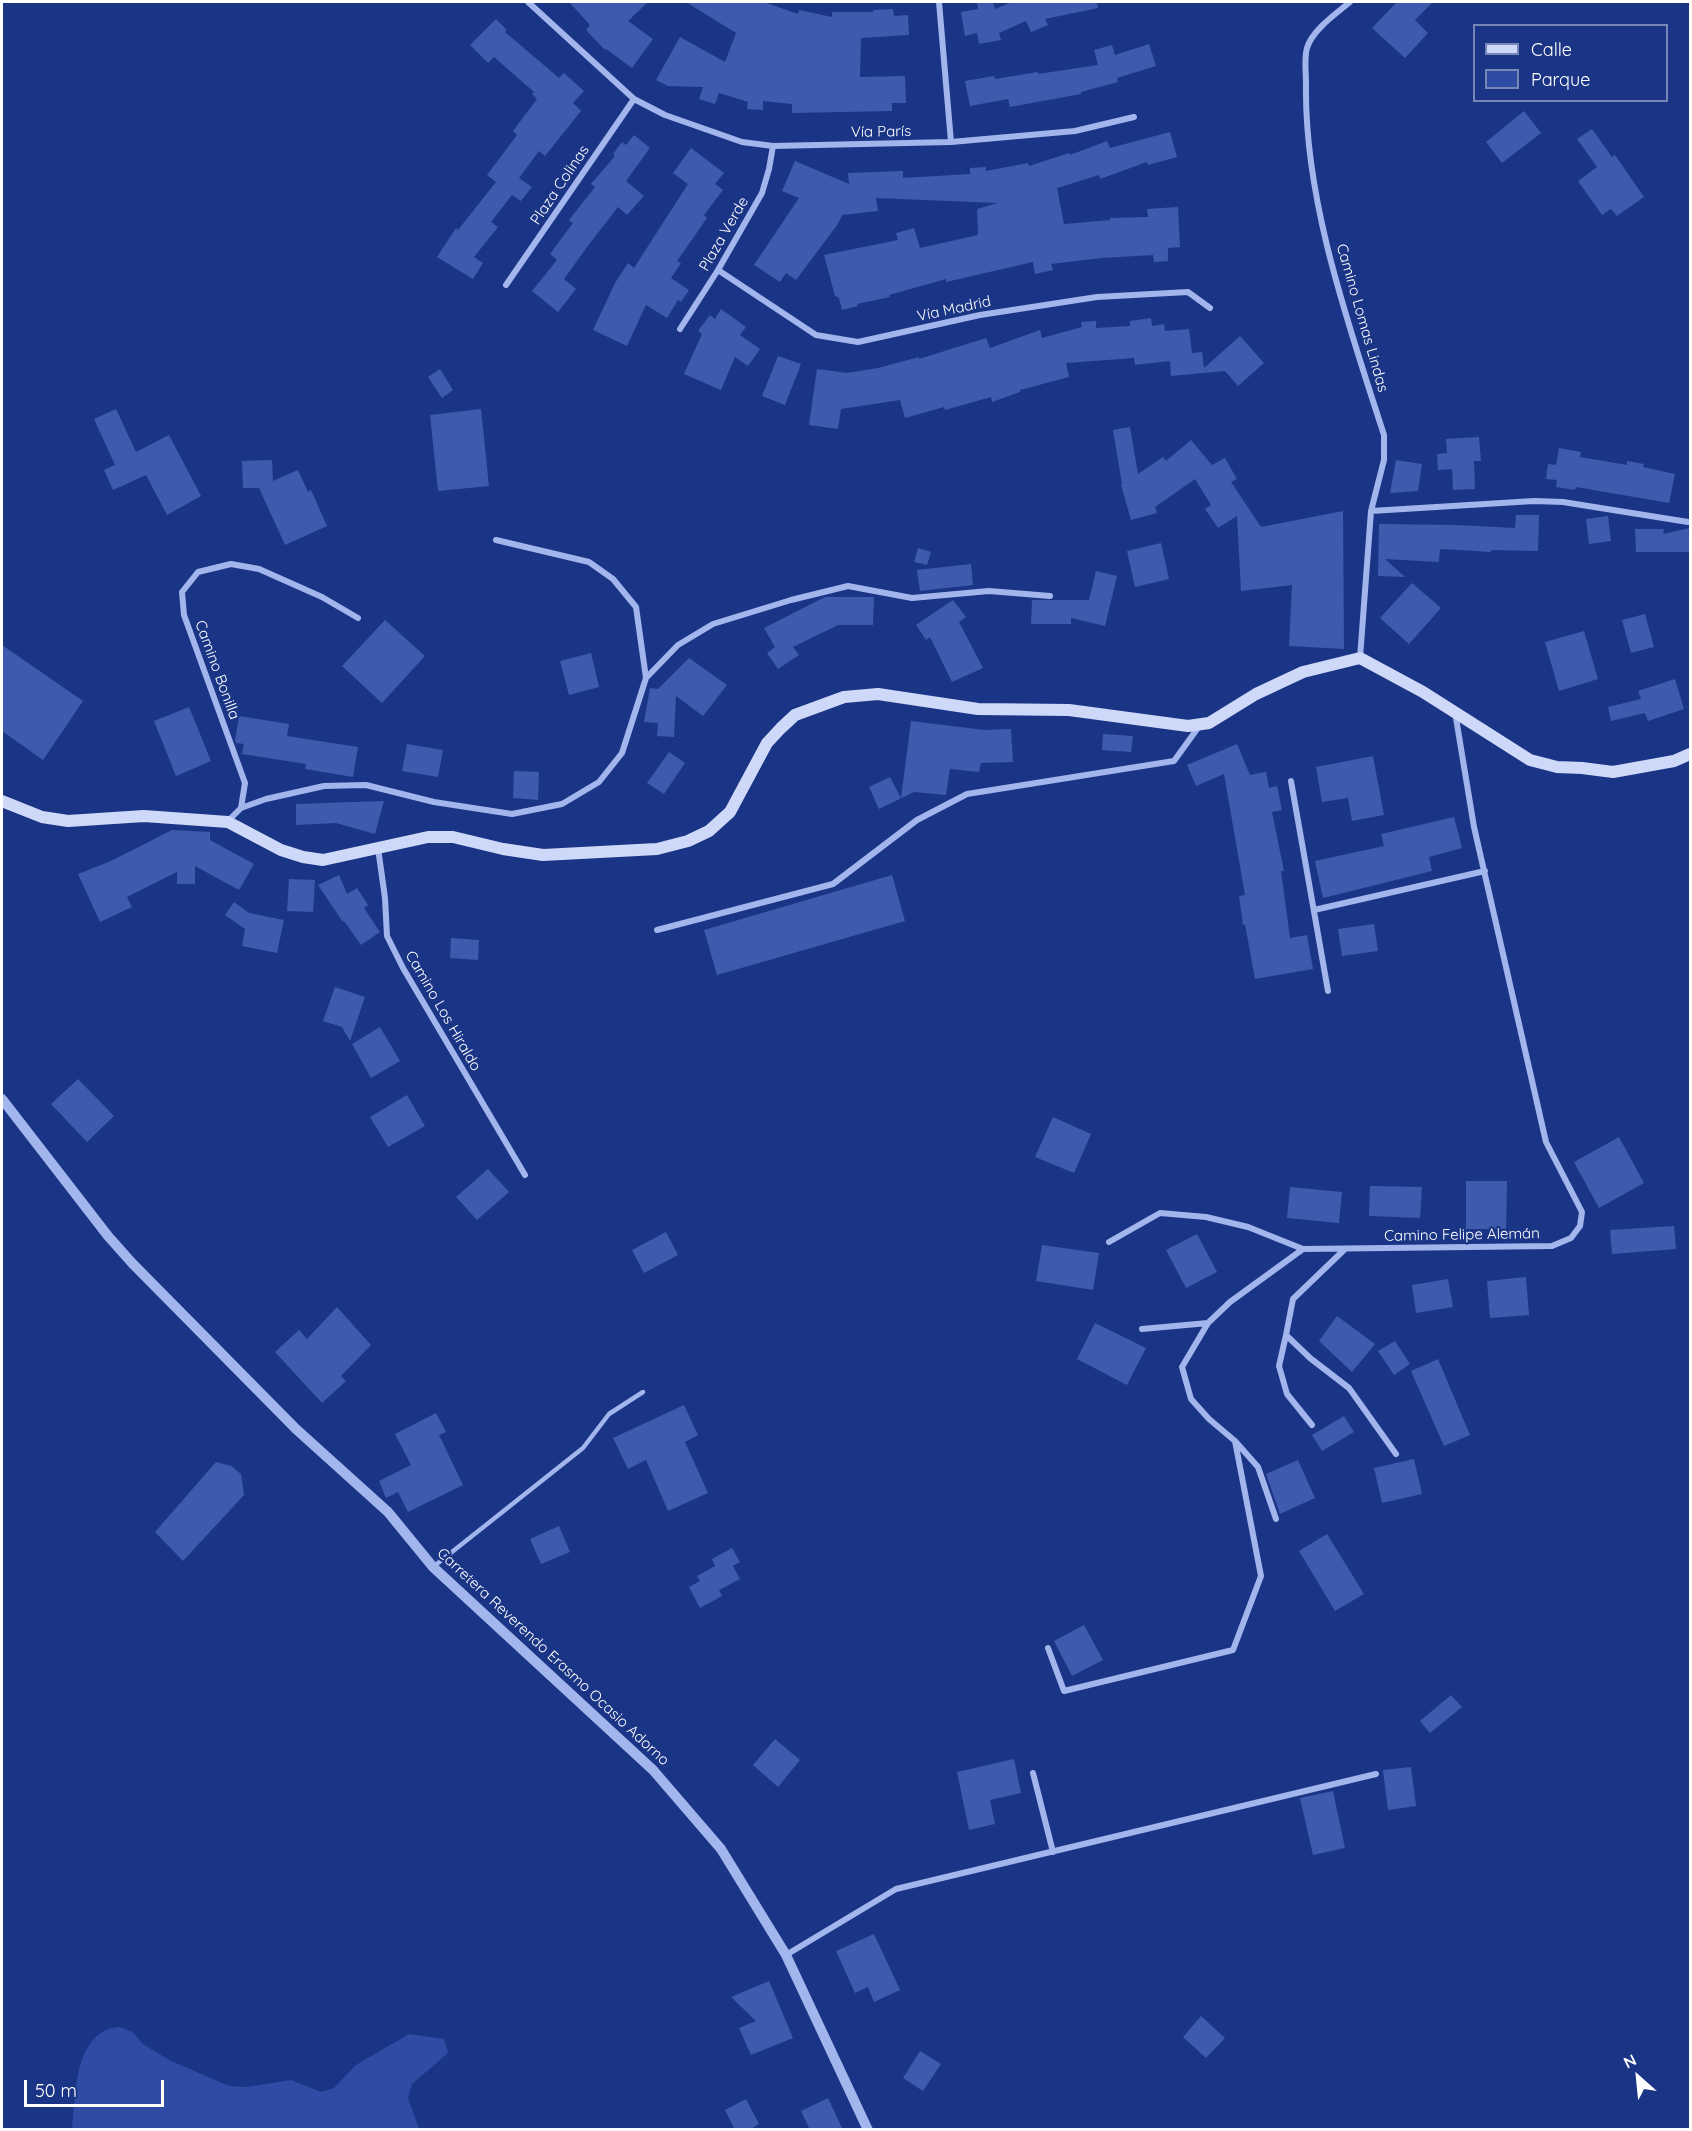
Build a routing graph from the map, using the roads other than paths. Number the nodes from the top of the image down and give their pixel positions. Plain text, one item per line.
1 (528, 2) edge
2 (939, 2) edge
3 (1350, 2) edge
4 (634, 99) junction
5 (1134, 117) dead end
6 (951, 142) junction
7 (773, 146) junction
8 (718, 270) junction
9 (506, 285) dead end
10 (1210, 308) dead end
11 (680, 328) dead end
12 (1371, 511) junction
13 (1688, 522) dead end
14 (496, 540) dead end
15 (1050, 596) dead end
16 (358, 618) dead end
17 (1360, 658) junction
18 (646, 678) junction
19 (1455, 711) junction
20 (1201, 724) junction
21 (1690, 754) edge
22 (1291, 781) dead end
23 (2, 801) edge
24 (241, 808) junction
25 (228, 822) junction
26 (378, 848) junction
27 (1485, 871) junction
28 (1314, 910) junction
29 (657, 930) dead end
30 (1328, 991) dead end
31 (2, 1099) edge
32 (525, 1175) dead end
33 (1109, 1242) dead end
34 (1303, 1249) junction
35 (1345, 1249) junction
36 (1208, 1323) junction
37 (1142, 1329) dead end
38 (1286, 1335) junction
39 (643, 1392) dead end
40 (1312, 1425) dead end
41 (1235, 1441) junction
42 (1396, 1454) dead end
43 (1276, 1519) dead end
44 (433, 1567) junction
45 (1048, 1648) dead end
46 (1033, 1773) dead end
47 (1376, 1774) dead end
48 (1053, 1852) junction
49 (786, 1955) junction
50 (868, 2130) edge

1 - 4 street, Vía París
2 - 6 street
3 - 12 street, Camino Lomas Lindas
4 - 7 street, Vía París
4 - 9 street, Plaza Colinas
5 - 6 street, Vía París
6 - 7 street, Vía París
7 - 8 street, Plaza Verde
8 - 10 street, Vía Madrid
8 - 11 street, Plaza Verde
12 - 13 street
12 - 17 street, Camino Lomas Lindas
14 - 18 street
15 - 18 street
16 - 24 street, Camino Bonilla
17 - 19 main road
17 - 20 main road
18 - 24 street
19 - 21 main road
19 - 27 street, Camino Felipe Alemán
20 - 26 main road
20 - 29 street
22 - 28 street
23 - 25 main road
24 - 25 street
25 - 26 main road
26 - 32 street, Camino Los Hiraldo
27 - 28 street
27 - 35 street, Camino Felipe Alemán
28 - 30 street
31 - 44 street, Carretera Reverendo Erasmo Ocasio Adorno
33 - 34 street
34 - 35 street, Camino Felipe Alemán
34 - 36 street
35 - 38 street
36 - 37 street
36 - 41 street
38 - 40 street
38 - 42 street
39 - 44 lane
41 - 43 street
41 - 45 street
44 - 49 street, Carretera Reverendo Erasmo Ocasio Adorno
46 - 48 street
47 - 48 street
48 - 49 street
49 - 50 street, Carretera Reverendo Erasmo Ocasio Adorno

